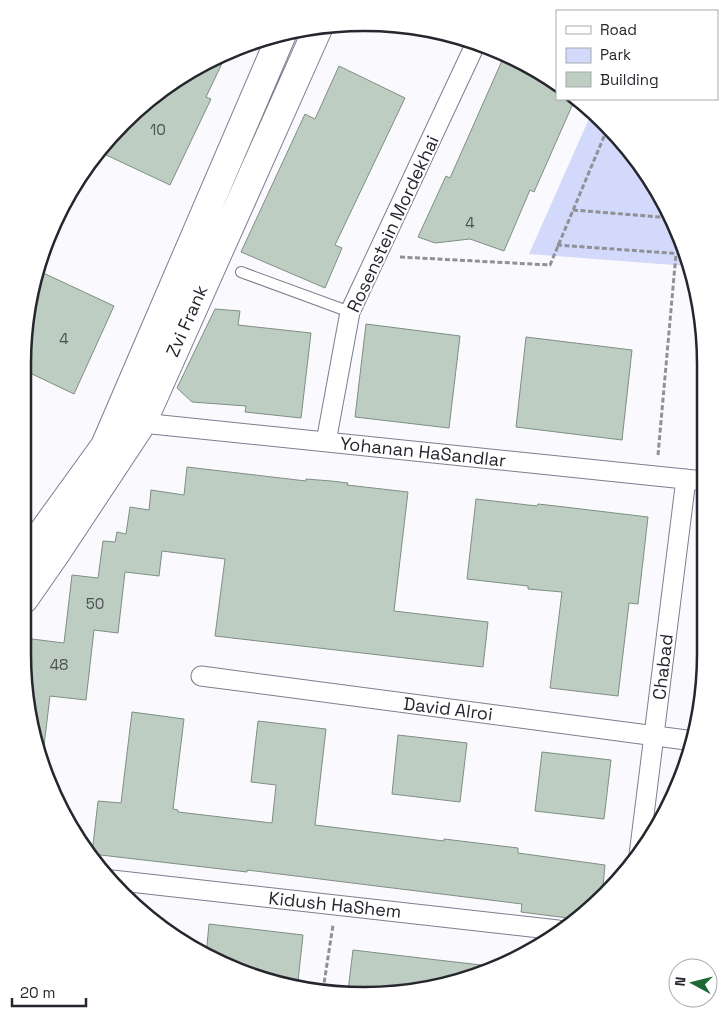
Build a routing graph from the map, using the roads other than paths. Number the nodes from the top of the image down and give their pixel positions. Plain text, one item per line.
1 (315, 35) edge
2 (278, 43) edge
3 (473, 50) edge
4 (241, 272) dead end
5 (350, 312) junction
6 (142, 423) junction
7 (326, 442) junction
8 (695, 480) edge
9 (35, 547) edge
10 (31, 566) edge
11 (201, 676) dead end
12 (654, 736) junction
13 (685, 740) edge
14 (641, 839) edge
15 (122, 881) edge
16 (551, 929) edge

1 - 6 street, Zvi Frank
2 - 9 street, Zvi Frank
3 - 5 street, Rosenstein Mordekhai
4 - 5 lane
5 - 7 street, Rosenstein Mordekhai
6 - 7 street, Yohanan HaSandlar
6 - 9 street, Zvi Frank
7 - 8 street, Yohanan HaSandlar
8 - 12 street, Chabad
9 - 10 street, Zvi Frank
11 - 12 street, David Alroi
12 - 13 street, David Alroi
12 - 14 street, Chabad
15 - 16 street, Kidush HaShem

